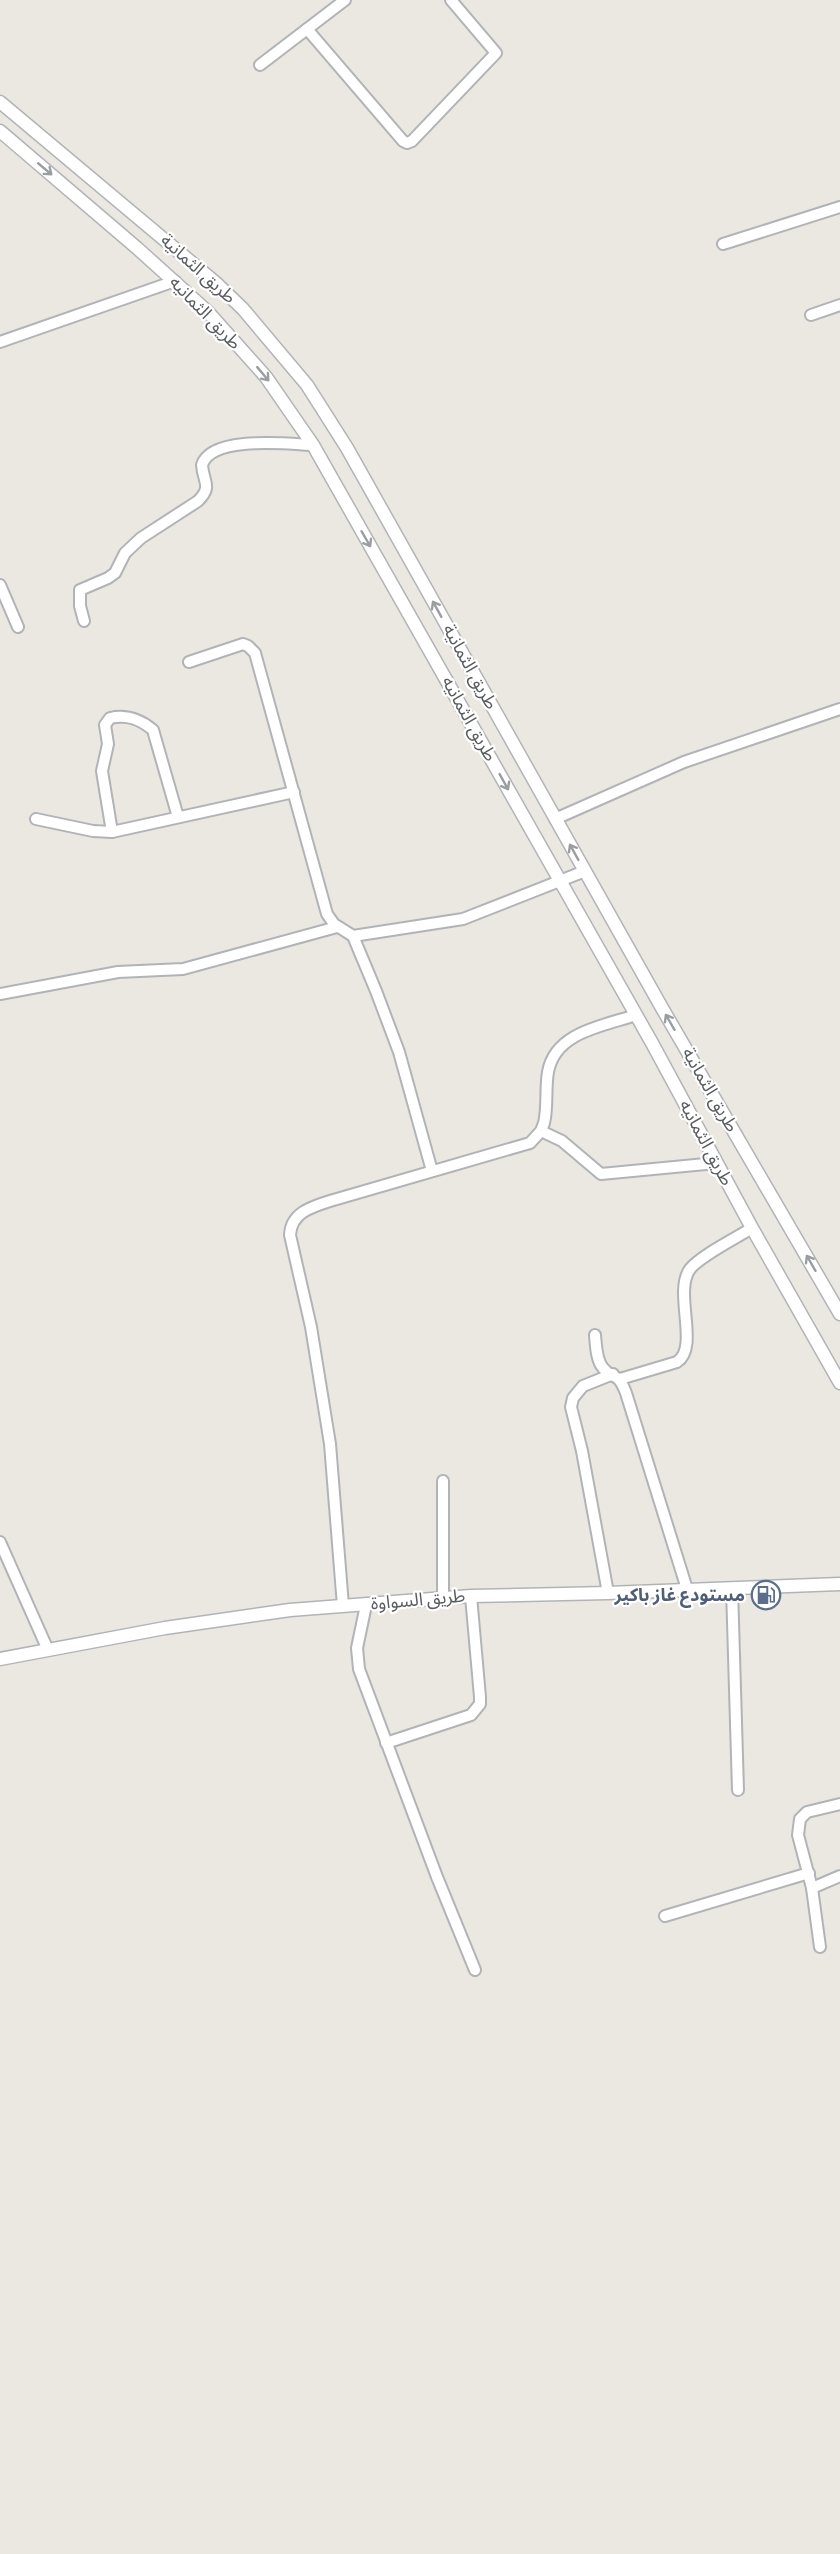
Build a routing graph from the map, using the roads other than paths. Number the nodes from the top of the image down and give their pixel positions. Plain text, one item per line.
1 (345, 0) edge
2 (452, 0) edge
3 (307, 29) junction
4 (260, 65) dead end
5 (0, 102) edge
6 (0, 131) edge
7 (840, 207) edge
8 (723, 244) dead end
9 (175, 281) junction
10 (840, 305) edge
11 (811, 315) dead end
12 (0, 342) edge
13 (313, 446) junction
14 (0, 585) edge
15 (84, 621) dead end
16 (18, 627) dead end
17 (189, 662) dead end
18 (840, 709) edge
19 (294, 792) junction
20 (178, 816) junction
21 (36, 819) dead end
22 (555, 819) junction
23 (112, 832) junction
24 (585, 871) junction
25 (559, 881) junction
26 (337, 927) junction
27 (353, 936) junction
28 (0, 994) edge
29 (636, 1015) junction
30 (541, 1131) junction
31 (716, 1163) junction
32 (432, 1171) junction
33 (752, 1228) junction
34 (840, 1314) edge
35 (595, 1335) dead end
36 (617, 1376) junction
37 (839, 1384) edge
38 (443, 1481) dead end
39 (0, 1542) edge
40 (840, 1584) edge
41 (732, 1588) junction
42 (687, 1589) junction
43 (608, 1593) junction
44 (471, 1596) junction
45 (443, 1598) junction
46 (366, 1605) junction
47 (343, 1606) junction
48 (48, 1650) junction
49 (0, 1659) edge
50 (386, 1743) junction
51 (738, 1790) dead end
52 (840, 1804) edge
53 (809, 1873) junction
54 (840, 1876) edge
55 (812, 1888) junction
56 (665, 1916) dead end
57 (820, 1947) dead end
58 (475, 1970) dead end

1 - 3 street
2 - 3 street
3 - 4 street
22 -> 5 street, طريق الثمانية
6 -> 9 street, طريق الثمانيه
7 - 8 street
9 - 12 street
9 -> 13 street, طريق الثمانيه
10 - 11 street
13 - 15 street
13 -> 25 street, طريق الثمانيه
14 - 16 street
17 - 19 street
18 - 22 street
19 - 20 street
19 - 26 street
20 - 23 street
20 - 23 street
21 - 23 street
24 -> 22 street, طريق الثمانية
24 - 25 street
34 -> 24 street, طريق الثمانية
25 - 27 street
25 - 29 street, طريق الثمانيه
26 - 27 street
26 - 28 street
27 - 32 street
29 - 30 street
29 - 31 street, طريق الثمانيه
30 - 31 street
30 - 32 street
31 - 33 street, طريق الثمانيه
32 - 47 street
33 - 36 street
33 - 37 street, طريق الثمانيه
35 - 36 street
36 - 42 street
36 - 43 street
38 - 45 street
39 - 48 street
40 - 41 street, طريق السواوة
41 - 42 street, طريق السواوة
41 - 51 street
42 - 43 street, طريق السواوة
43 - 44 street, طريق السواوة
44 - 45 street, طريق السواوة
44 - 50 street
45 - 46 street, طريق السواوة
46 - 47 street, طريق السواوة
46 - 50 street
47 - 48 street, طريق السواوة
48 - 49 street, طريق السواوة
50 - 58 street
52 - 53 street
53 - 55 street
53 - 56 street
54 - 55 street
55 - 57 street

